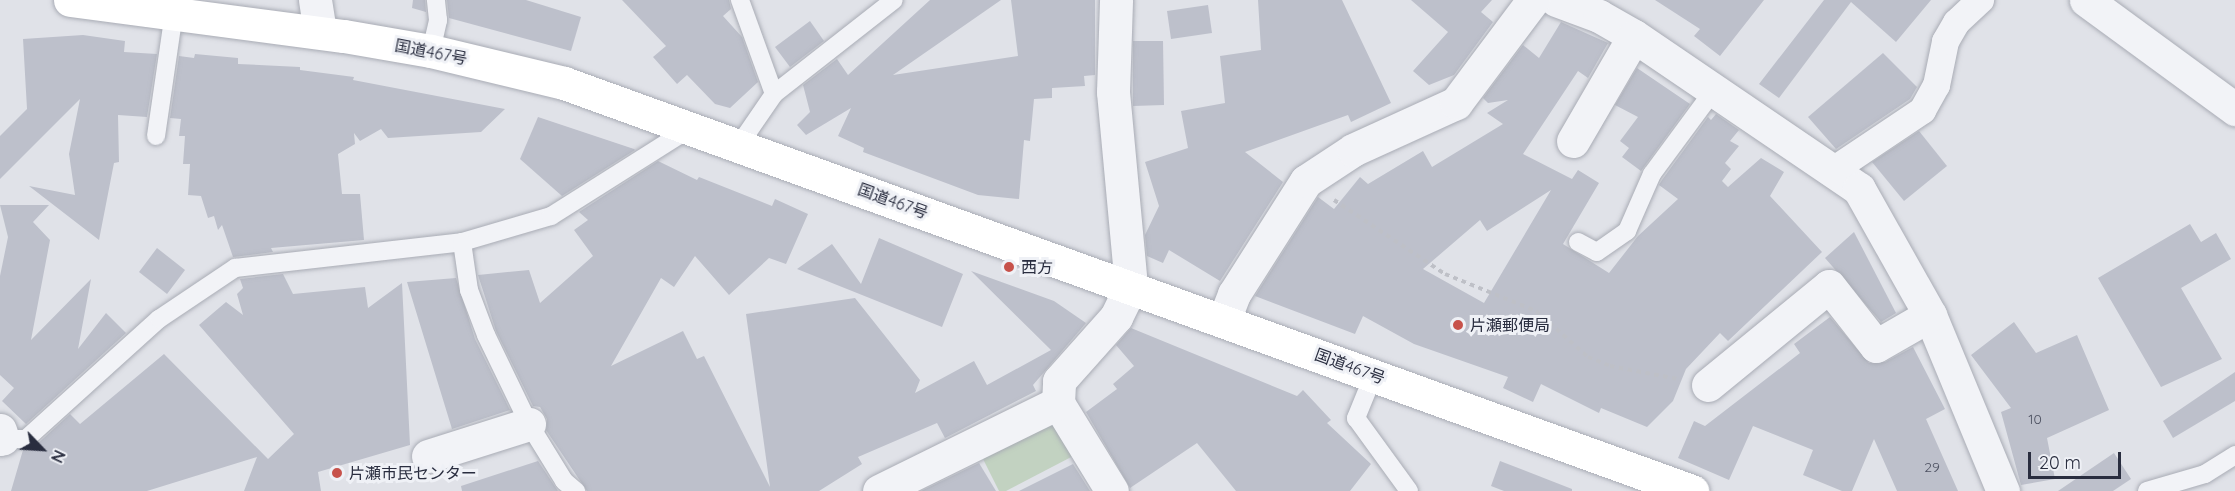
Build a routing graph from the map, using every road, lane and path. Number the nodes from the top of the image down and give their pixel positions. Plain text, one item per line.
1 (70, 0) edge
2 (315, 0) edge
3 (436, 0) edge
4 (740, 0) edge
5 (894, 0) edge
6 (1116, 0) edge
7 (1533, 0) edge
8 (1556, 0) edge
9 (1980, 0) edge
10 (2086, 0) edge
11 (174, 13) junction
12 (320, 33) junction
13 (1634, 36) junction
14 (431, 51) junction
15 (1714, 90) junction
16 (774, 94) junction
17 (2235, 109) edge
18 (690, 128) junction
19 (156, 136) dead end
20 (1573, 141) dead end
21 (739, 145) junction
22 (1834, 169) junction
23 (1306, 181) junction
24 (462, 242) junction
25 (1578, 242) dead end
26 (1131, 286) junction
27 (1930, 315) junction
28 (1224, 320) junction
29 (1374, 374) junction
30 (1708, 385) joint
31 (1058, 403) junction
32 (529, 424) junction
33 (1, 440) edge
34 (2235, 455) edge
35 (428, 456) dead end
36 (576, 491) edge
37 (879, 491) edge
38 (1112, 491) edge
39 (1409, 491) edge
40 (1692, 491) edge
41 (2003, 491) edge
42 (2147, 491) edge

1 - 11 highway, 国道467号
2 - 12 street
3 - 14 lane
4 - 16 lane
5 - 16 lane
6 - 26 street
7 - 23 street
8 - 13 street
9 - 22 street
10 - 17 street
11 - 12 highway, 国道467号
11 - 19 lane
12 - 14 highway, 国道467号
13 - 15 street
13 - 20 street
14 - 18 highway, 国道467号
15 - 22 street
15 - 25 lane
16 - 21 lane
18 - 21 highway, 国道467号
18 - 24 lane
21 - 26 highway, 国道467号
22 - 27 street
23 - 28 street
23 - 30 path
24 - 32 lane
24 - 33 lane
26 - 28 highway, 国道467号
26 - 31 street
27 - 30 street
27 - 41 street
28 - 29 highway, 国道467号
29 - 39 lane
29 - 40 highway, 国道467号
31 - 37 street
31 - 38 street
32 - 35 street
32 - 36 lane
34 - 42 lane

